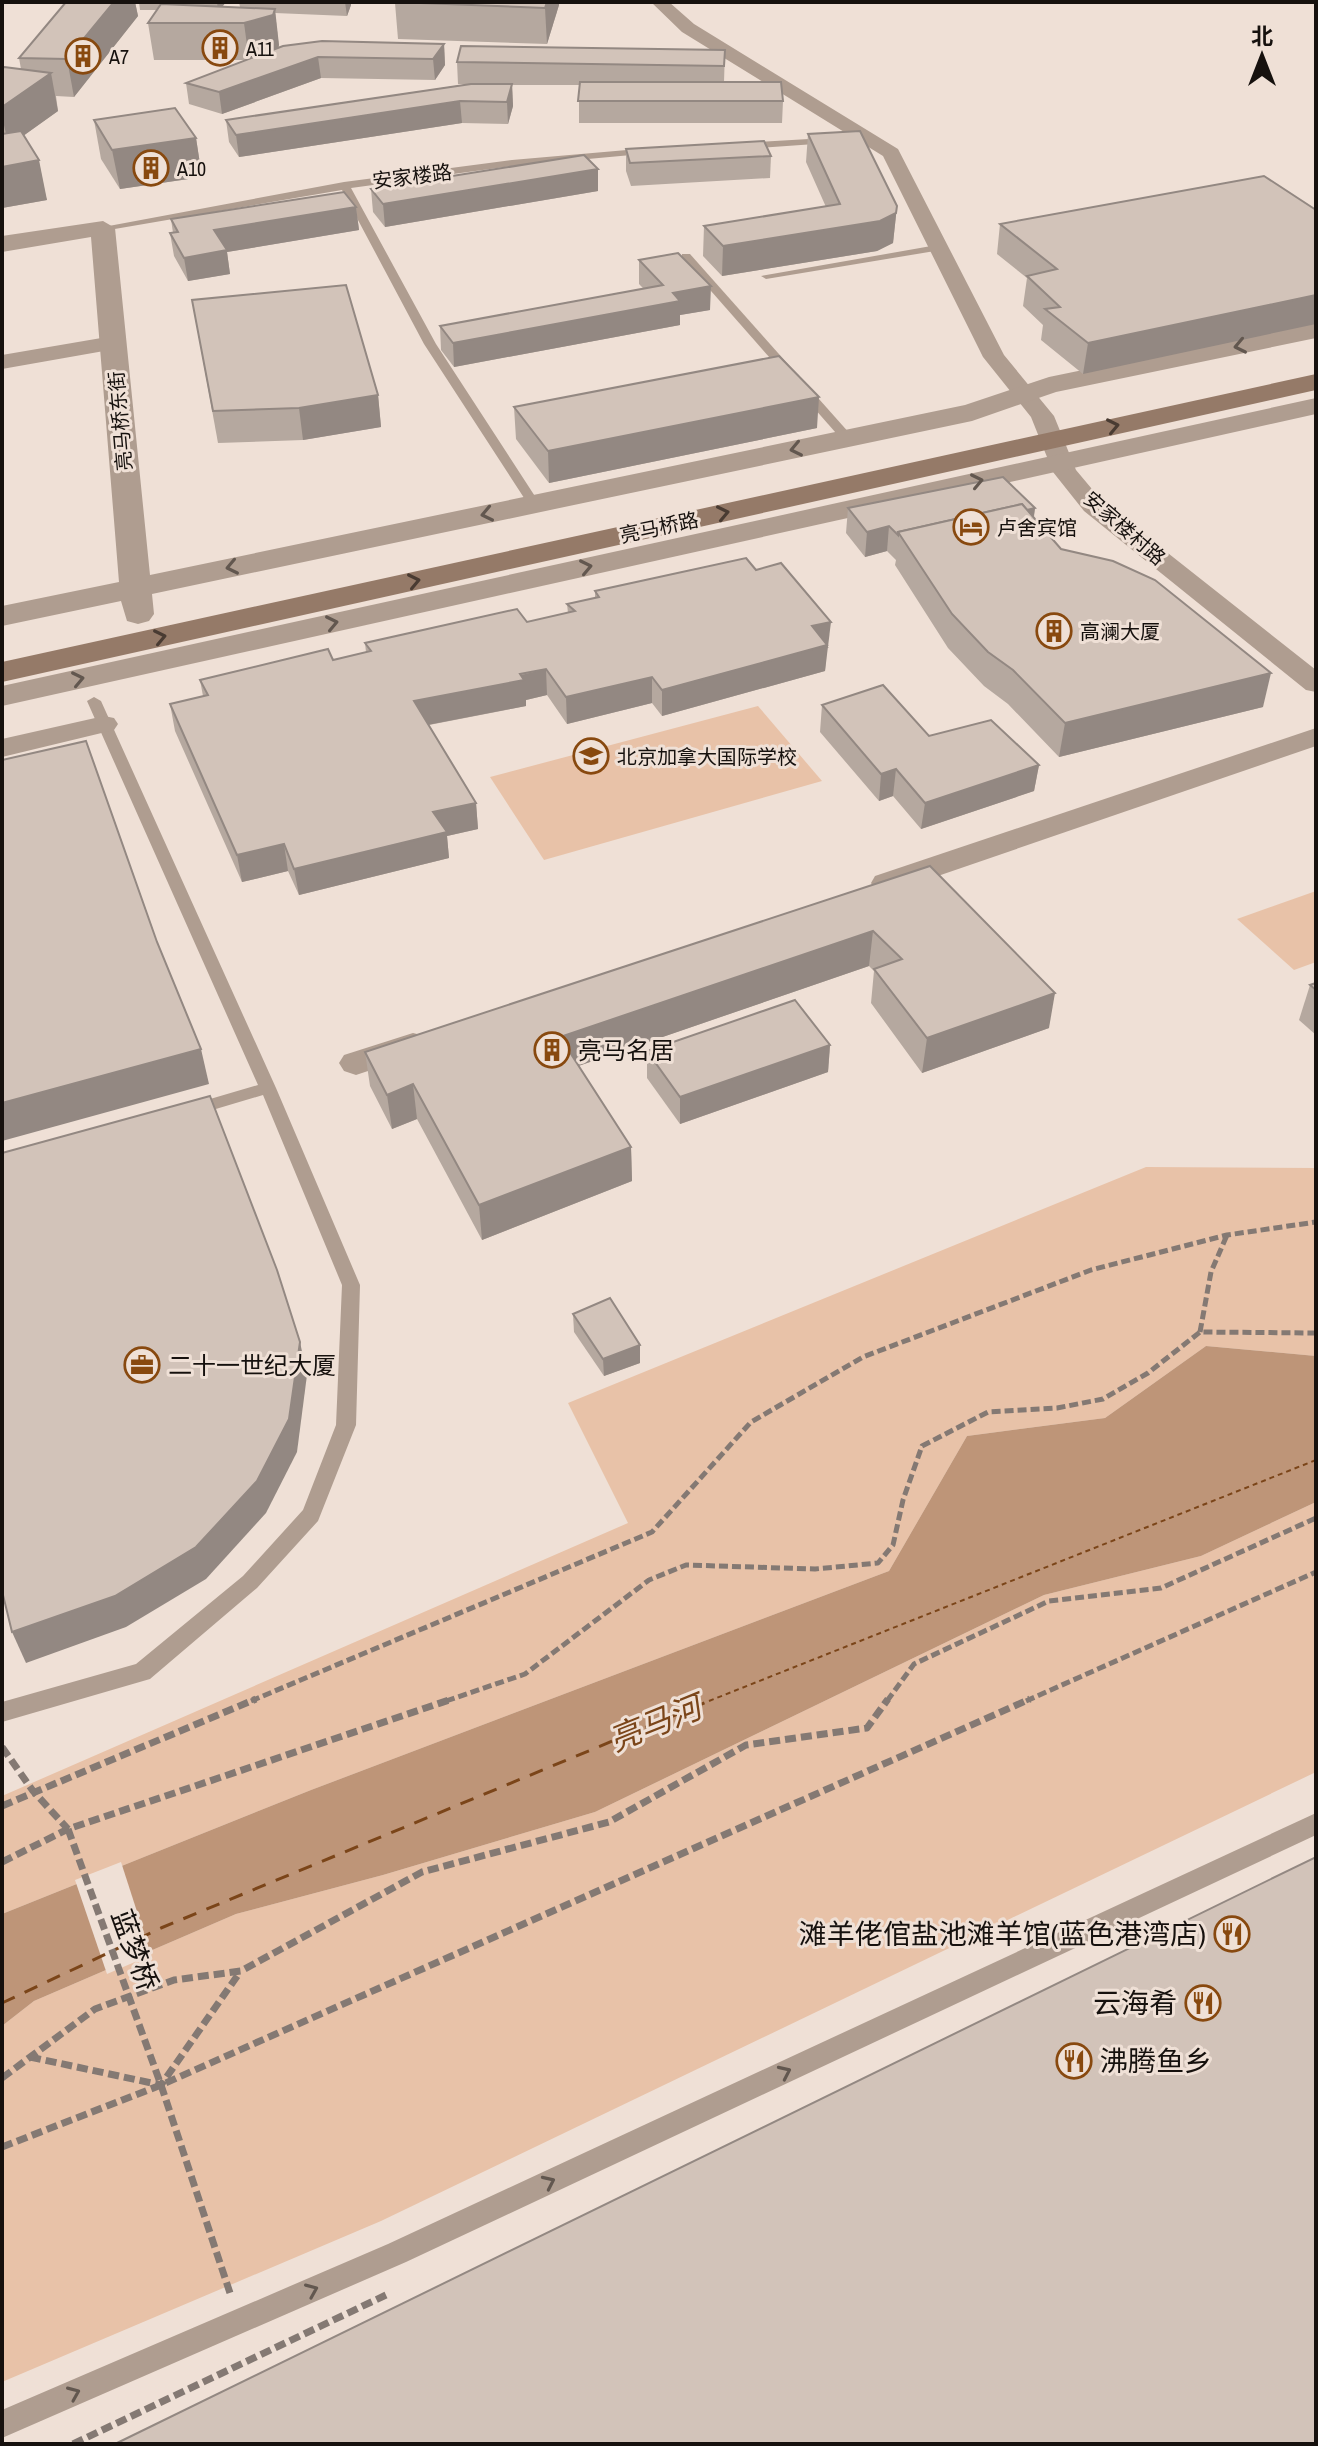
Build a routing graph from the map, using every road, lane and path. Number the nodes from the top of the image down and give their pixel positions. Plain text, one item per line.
1 (659, 2) edge
2 (826, 141) edge
3 (732, 147) edge
4 (669, 150) edge
5 (344, 185) junction
6 (103, 228) junction
7 (2, 244) edge
8 (937, 248) junction
9 (686, 256) edge
10 (766, 276) edge
11 (1316, 330) edge
12 (113, 343) junction
13 (1316, 358) edge
14 (2, 362) edge
15 (1316, 382) edge
16 (1316, 406) edge
17 (1045, 428) junction
18 (847, 438) junction
19 (534, 504) junction
20 (137, 601) junction
21 (2, 616) edge
22 (2, 643) edge
23 (2, 672) edge
24 (1316, 684) edge
25 (2, 696) edge
26 (99, 713) joint
27 (1316, 737) edge
28 (2, 748) edge
29 (856, 893) edge
30 (447, 1032) edge
31 (356, 1063) dead end
32 (268, 1088) junction
33 (164, 1118) edge
34 (1316, 1222) edge
35 (1227, 1235) junction
36 (1200, 1332) junction
37 (1316, 1333) edge
38 (1316, 1518) edge
39 (1316, 1572) edge
40 (2, 1712) edge
41 (2, 1747) edge
42 (33, 1791) junction
43 (2, 1806) edge
44 (1316, 1824) edge
45 (68, 1829) junction
46 (2, 1862) edge
47 (241, 1971) junction
48 (30, 2057) junction
49 (2, 2078) edge
50 (161, 2085) junction
51 (2, 2147) edge
52 (240, 2321) junction
53 (251, 2359) dead end
54 (2, 2424) edge

1 - 8 street, 安家楼村路
2 - 3 lane
4 - 5 lane, 安家楼路
5 - 6 lane, 安家楼路
5 - 19 lane
6 - 7 street, 安家楼路
6 - 12 street, 亮马桥东街
8 - 10 lane
8 - 17 street, 安家楼村路
9 - 18 lane
11 -> 17 street
12 - 14 street
12 - 20 street, 亮马桥东街
13 - 17 main road, 亮马桥路
17 -> 15 main road, 亮马桥路
16 - 17 street
17 - 18 street
17 - 20 main road, 亮马桥路
23 -> 17 main road, 亮马桥路
17 - 24 street, 安家楼村路
25 -> 17 street
18 -> 19 street
19 -> 20 street
20 - 21 street
20 - 22 main road, 亮马桥路
26 - 28 street
26 - 32 lane
27 - 29 street
30 - 31 street
32 - 33 lane
32 - 40 lane
34 - 35 path
35 - 36 path
35 - 42 path
36 - 37 path
36 - 45 path
38 - 47 path
39 - 50 path
41 - 42 path
42 - 43 path
42 - 45 path
52 -> 44 lane
45 - 46 path
45 - 50 path, 蓝梦桥, bridge
47 - 48 path
47 - 50 path
48 - 49 path
48 - 50 path
50 - 51 path
50 - 52 path, 蓝梦桥
52 - 53 path, 蓝梦桥
54 -> 52 lane

